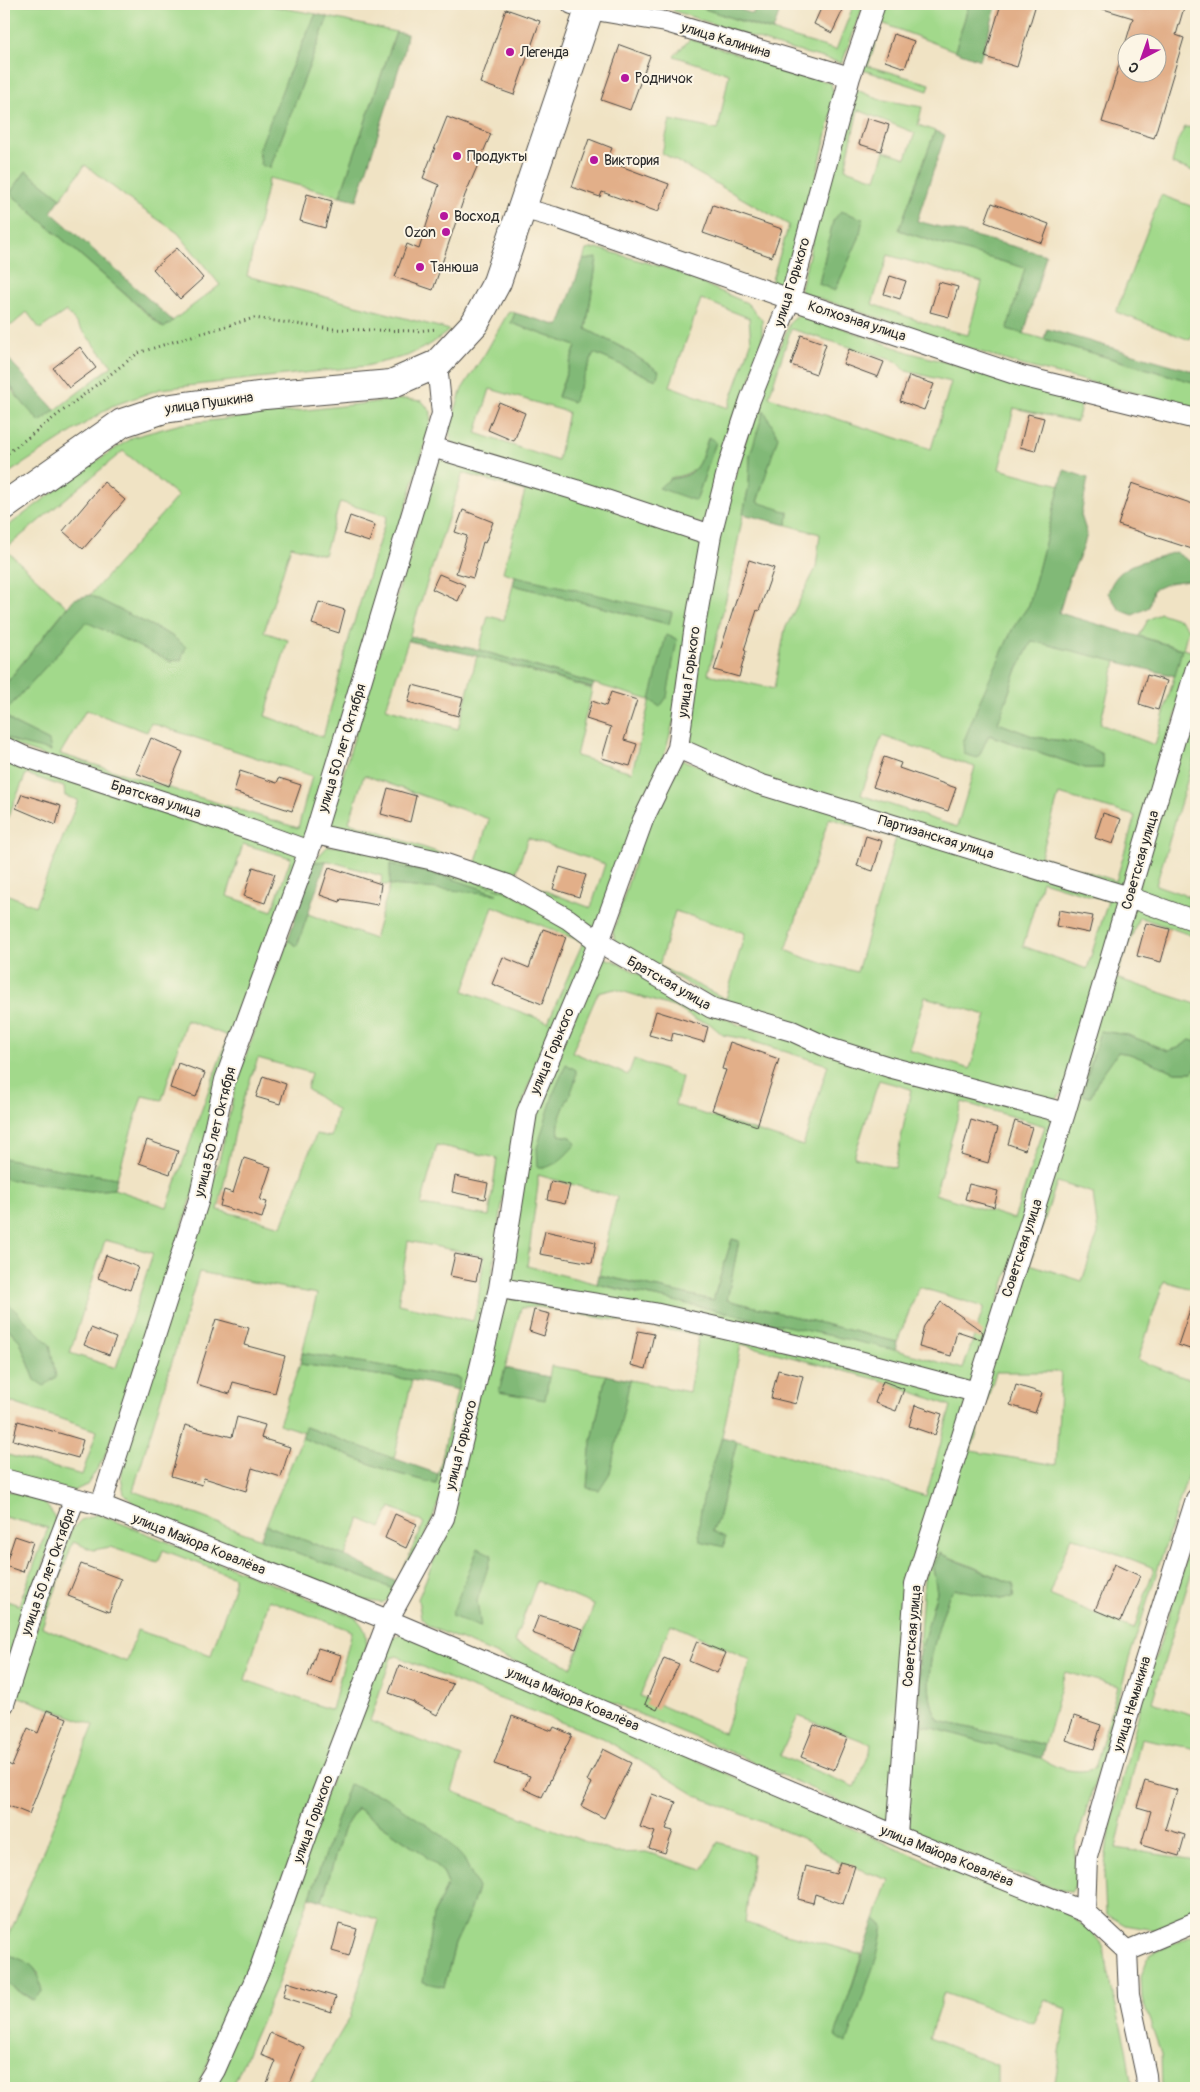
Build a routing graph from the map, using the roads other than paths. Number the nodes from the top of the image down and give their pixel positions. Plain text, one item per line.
1 (875, 4) edge
2 (584, 5) edge
3 (850, 77) junction
4 (521, 208) junction
5 (790, 299) junction
6 (437, 364) junction
7 (1196, 419) edge
8 (432, 447) junction
9 (9, 497) edge
10 (712, 535) junction
11 (1196, 668) edge
12 (4, 747) edge
13 (678, 748) junction
14 (312, 843) junction
15 (1129, 897) junction
16 (1196, 921) edge
17 (598, 942) junction
18 (1065, 1113) junction
19 (499, 1288) junction
20 (976, 1392) junction
21 (4, 1479) edge
22 (75, 1498) junction
23 (1196, 1499) edge
24 (101, 1505) junction
25 (388, 1620) junction
26 (4, 1704) edge
27 (897, 1836) junction
28 (1084, 1912) junction
29 (1196, 1922) edge
30 (1127, 1950) junction
31 (204, 2088) edge
32 (1147, 2088) edge

1 - 3 street, улица Горького
2 - 3 street, улица Калинина
2 - 4 main road
3 - 5 street, улица Горького
4 - 5 street, Колхозная улица
4 - 6 main road
5 - 7 street, Колхозная улица
5 - 10 street, улица Горького
6 - 8 street, улица 50 лет Октября
6 - 9 main road, улица Пушкина
8 - 10 street
8 - 14 street, улица 50 лет Октября
10 - 13 street, улица Горького
11 - 15 street, Советская улица
12 - 14 street, Братская улица
13 - 15 street, Партизанская улица
13 - 17 street, улица Горького
14 - 17 street, Братская улица
14 - 24 street, улица 50 лет Октября
15 - 16 street, Партизанская улица
15 - 18 street, Советская улица
17 - 18 street, Братская улица
17 - 19 street, улица Горького
18 - 20 street, Советская улица
19 - 20 street
19 - 25 street, улица Горького
20 - 27 street, Советская улица
21 - 22 street, улица Майора Ковалёва
22 - 24 street, улица Майора Ковалёва
22 - 26 street, улица 50 лет Октября
23 - 28 street, улица Немыкина
24 - 25 street, улица Майора Ковалёва
25 - 27 street, улица Майора Ковалёва
25 - 31 street, улица Горького
27 - 28 street, улица Майора Ковалёва
28 - 30 street, улица Майора Ковалёва
29 - 30 street
30 - 32 street

